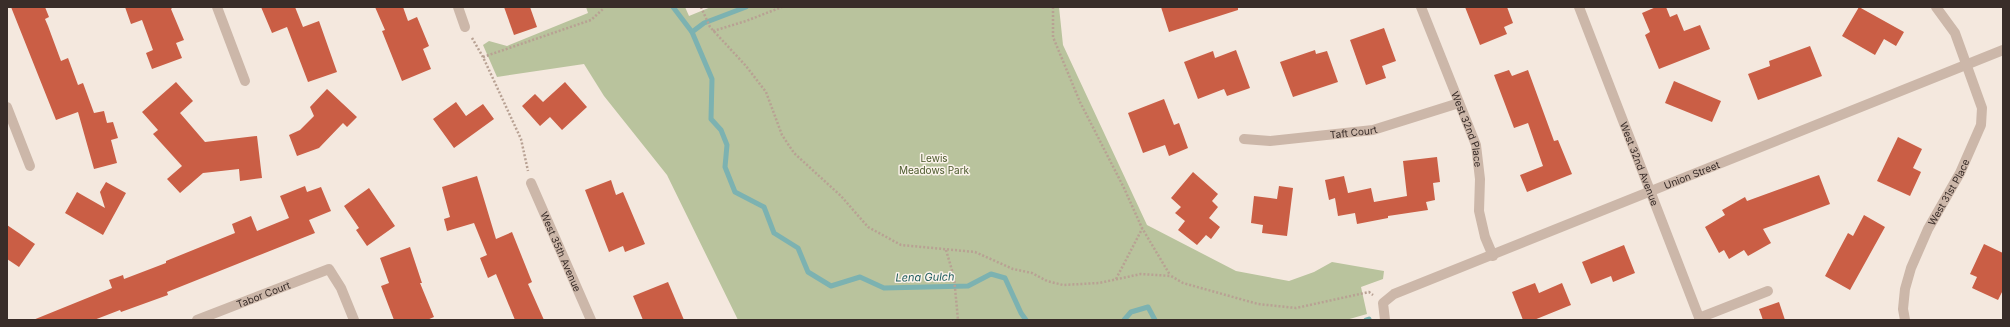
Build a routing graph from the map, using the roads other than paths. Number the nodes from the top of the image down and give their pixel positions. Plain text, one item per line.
1 (217, 7) edge
2 (458, 7) edge
3 (1421, 7) edge
4 (1579, 7) edge
5 (1936, 7) edge
6 (465, 27) road end
7 (2003, 50) edge
8 (1967, 65) junction
9 (245, 81) dead end
10 (1459, 102) junction
11 (7, 107) edge
12 (1244, 140) dead end
13 (30, 166) dead end
14 (531, 183) road end
15 (1651, 191) junction
16 (1492, 256) junction
17 (1768, 291) dead end
18 (1699, 319) edge
19 (197, 320) edge
20 (354, 320) edge
21 (591, 320) edge
22 (1385, 320) edge
23 (1905, 320) edge

1 - 9 street
2 - 6 street
3 - 10 street, West 32nd Place
4 - 15 street, West 32nd Avenue
5 - 8 street, West 31st Place
7 - 8 street, Union Street
8 - 15 street, Union Street
8 - 23 street, West 31st Place
10 - 12 street, Taft Court
10 - 16 street, West 32nd Place
11 - 13 street
14 - 21 street, West 35th Avenue
15 - 16 street, Union Street
15 - 18 street, West 32nd Avenue
16 - 22 street, Union Street
17 - 18 street
19 - 20 street, Tabor Court

